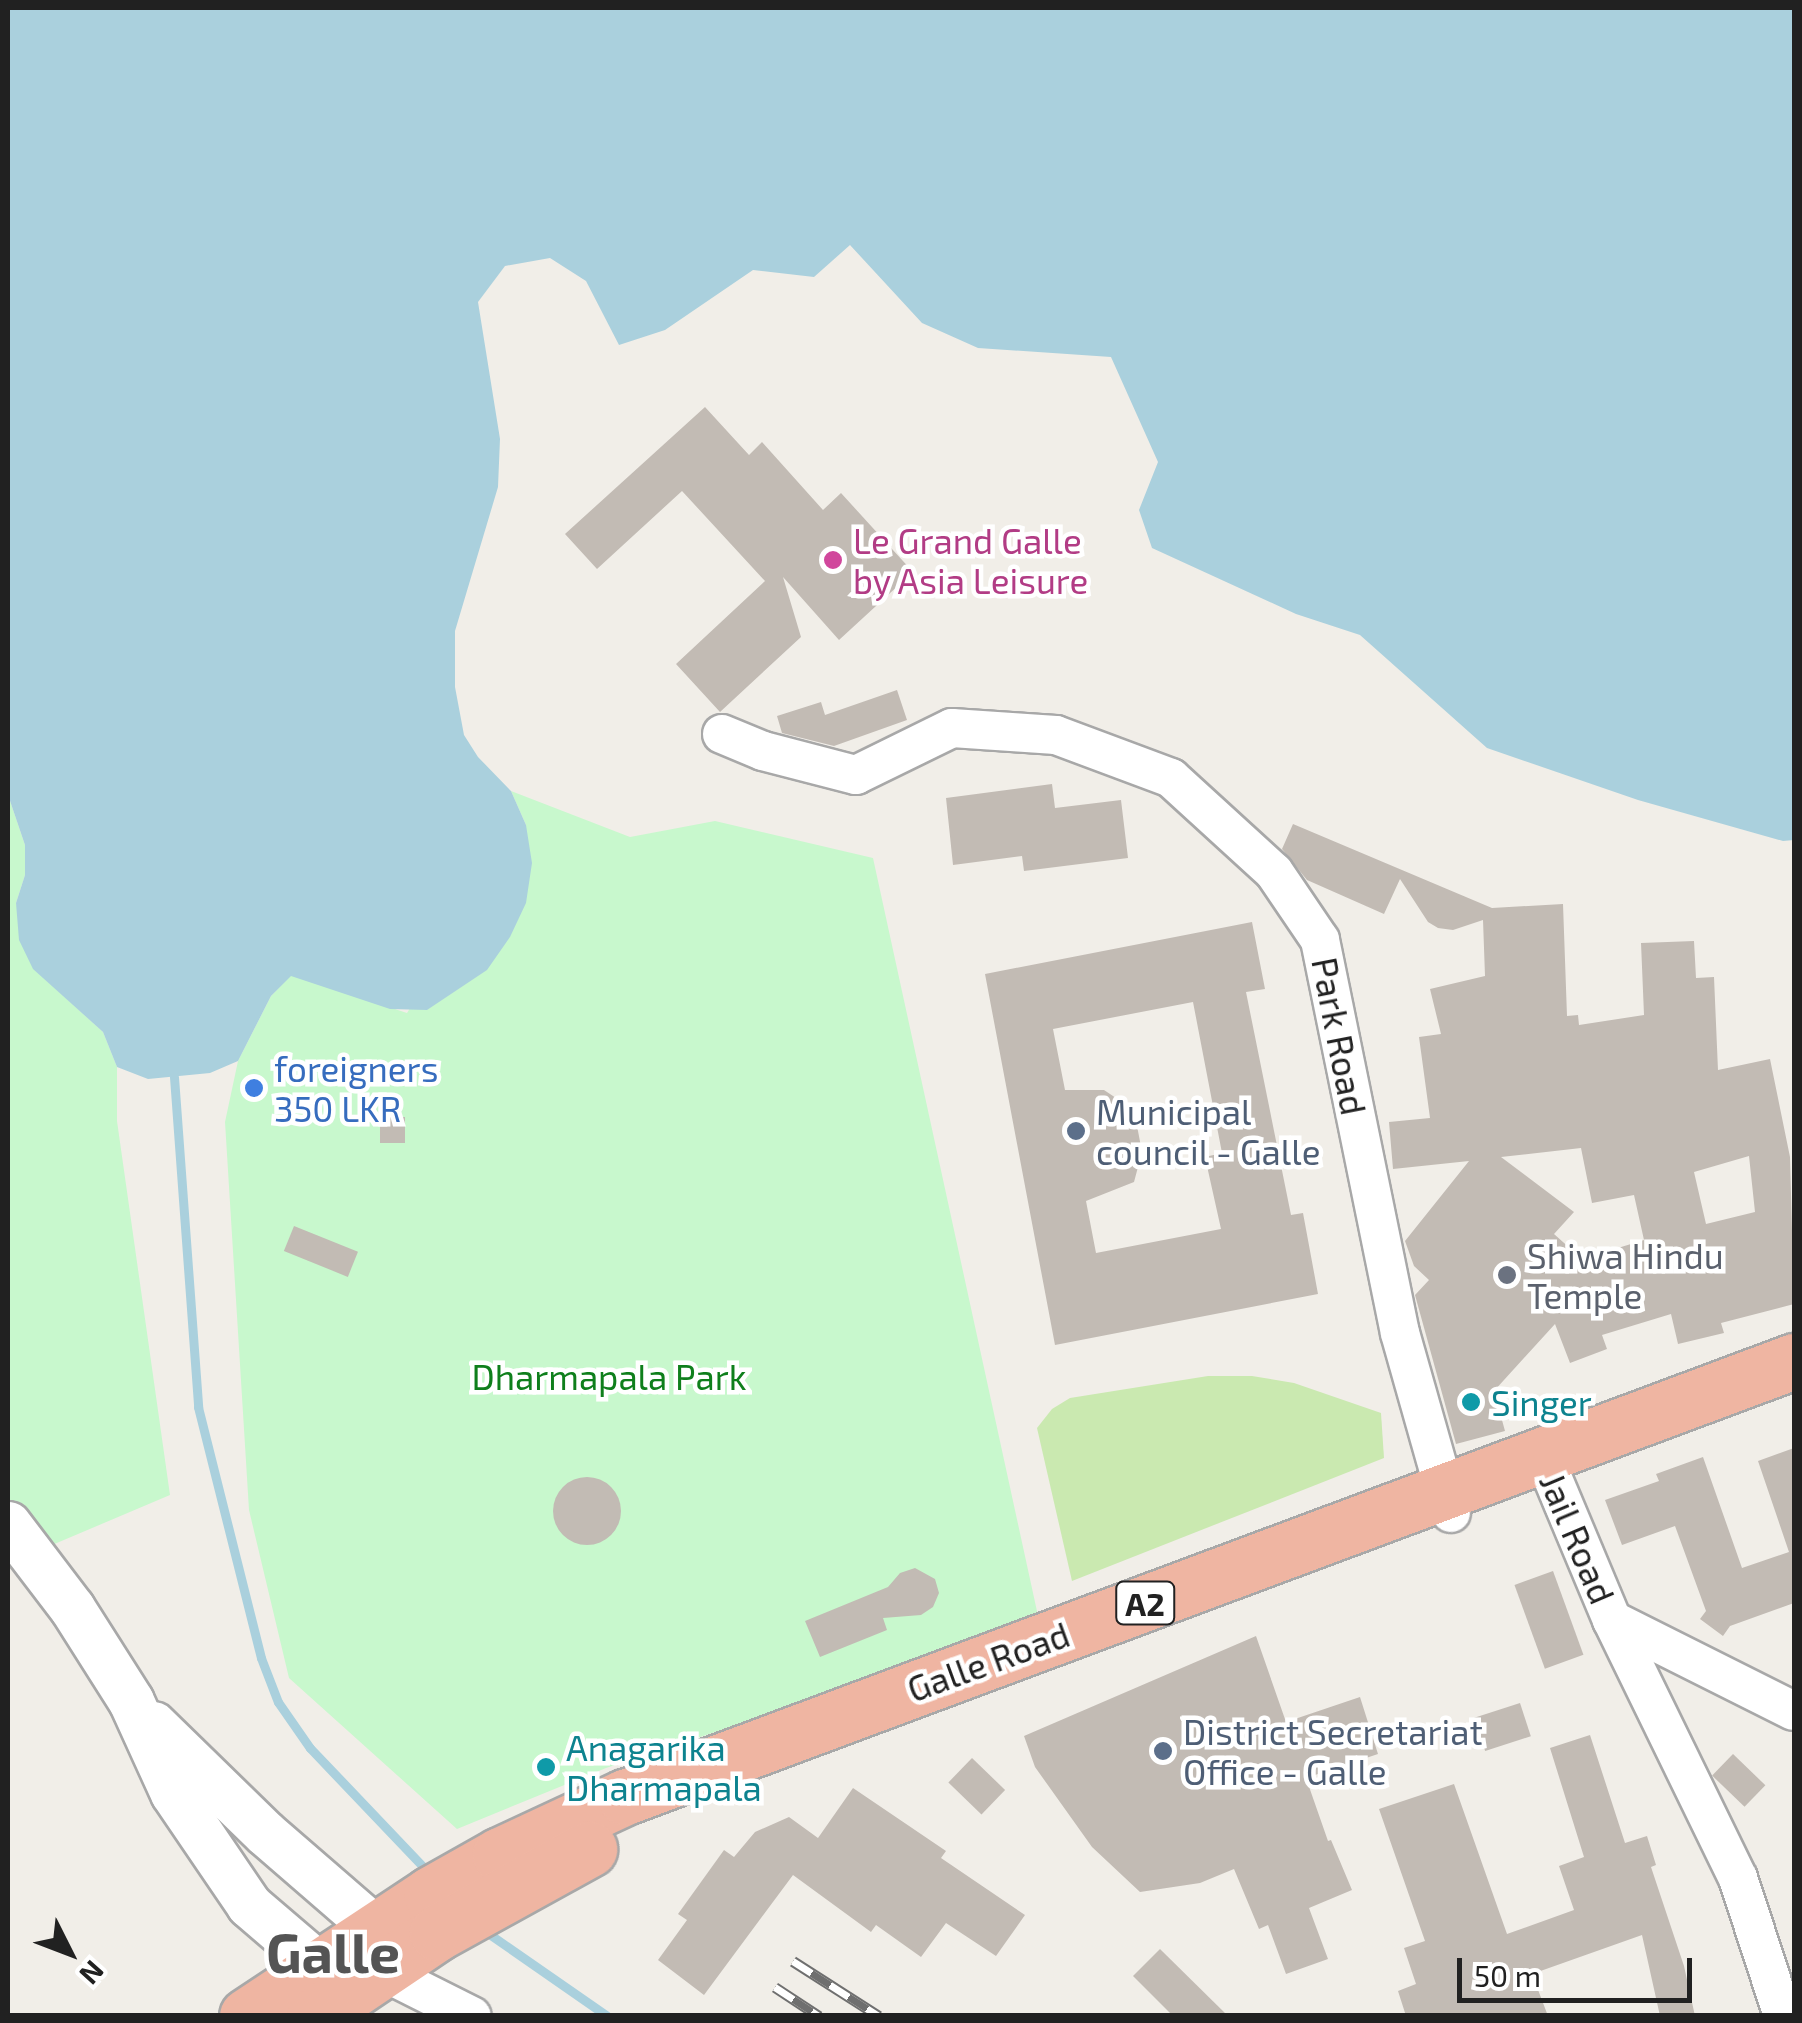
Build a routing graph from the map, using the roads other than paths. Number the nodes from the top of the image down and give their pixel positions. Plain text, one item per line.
1 (722, 734) dead end
2 (1794, 1361) edge
3 (1794, 1392) edge
4 (1547, 1467) junction
5 (1447, 1503) junction
6 (8, 1524) edge
7 (1612, 1620) junction
8 (131, 1701) junction
9 (1794, 1711) edge
10 (375, 1945) junction
11 (317, 1990) edge
12 (247, 2016) edge
13 (472, 2016) edge
14 (1783, 2016) edge

1 - 5 street, Park Road
2 - 4 highway, Galle Road / A2
3 - 4 highway, Galle Road / A2
4 - 5 highway, Galle Road / A2
4 - 7 street, Jail Road
5 - 10 highway, Galle Road / A2
6 - 8 street
7 - 9 street
7 - 14 street, Jail Road
8 - 10 street
8 - 11 street
10 - 11 highway, A2
10 - 13 street
11 - 12 highway, A2

